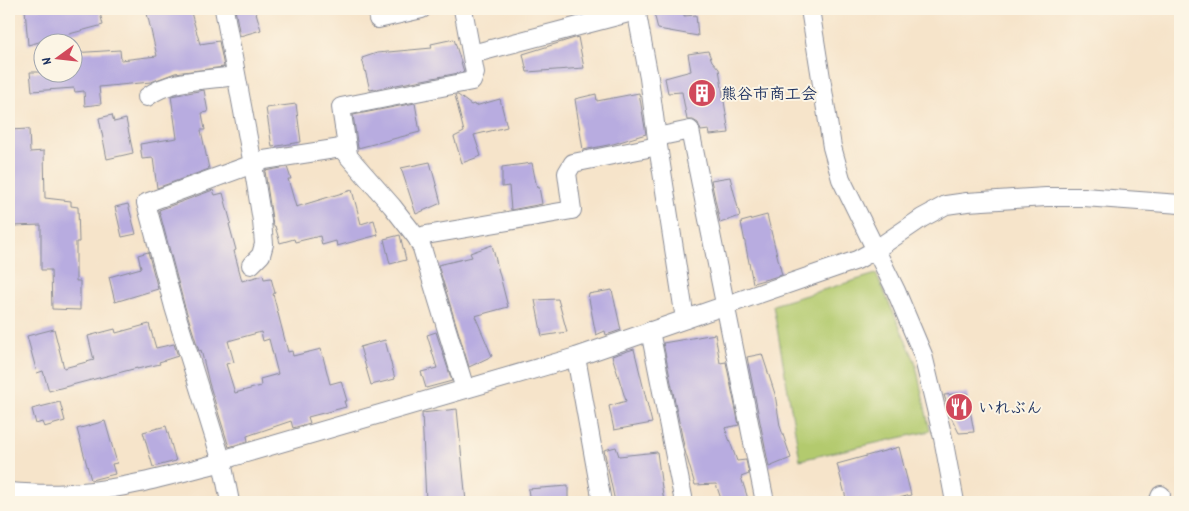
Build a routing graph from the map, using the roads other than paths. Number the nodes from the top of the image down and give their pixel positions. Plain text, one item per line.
1 (224, 9) edge
2 (422, 9) edge
3 (463, 9) edge
4 (810, 9) edge
5 (636, 10) edge
6 (378, 19) dead end
7 (472, 54) junction
8 (236, 76) junction
9 (147, 97) dead end
10 (657, 142) junction
11 (348, 154) junction
12 (253, 165) junction
13 (1180, 204) edge
14 (417, 238) junction
15 (875, 250) junction
16 (251, 265) dead end
17 (724, 306) junction
18 (685, 319) junction
19 (650, 331) junction
20 (576, 357) junction
21 (465, 389) junction
22 (222, 462) junction
23 (9, 492) edge
24 (29, 498) edge
25 (230, 502) edge
26 (602, 502) edge
27 (684, 502) edge
28 (765, 502) edge
29 (955, 502) edge

1 - 8 street
2 - 6 street
3 - 7 street
4 - 15 street
5 - 7 street
5 - 10 street
7 - 11 street
8 - 9 street
8 - 12 street
10 - 14 street
10 - 17 street
10 - 18 street
11 - 12 street
11 - 14 street
12 - 16 street
12 - 22 street
13 - 15 street
14 - 21 street
15 - 17 street
15 - 29 street
17 - 18 street
17 - 28 street
18 - 19 street
19 - 20 street
19 - 27 street
20 - 21 street
20 - 26 street
21 - 22 street
22 - 24 street
22 - 25 street
23 - 24 street

